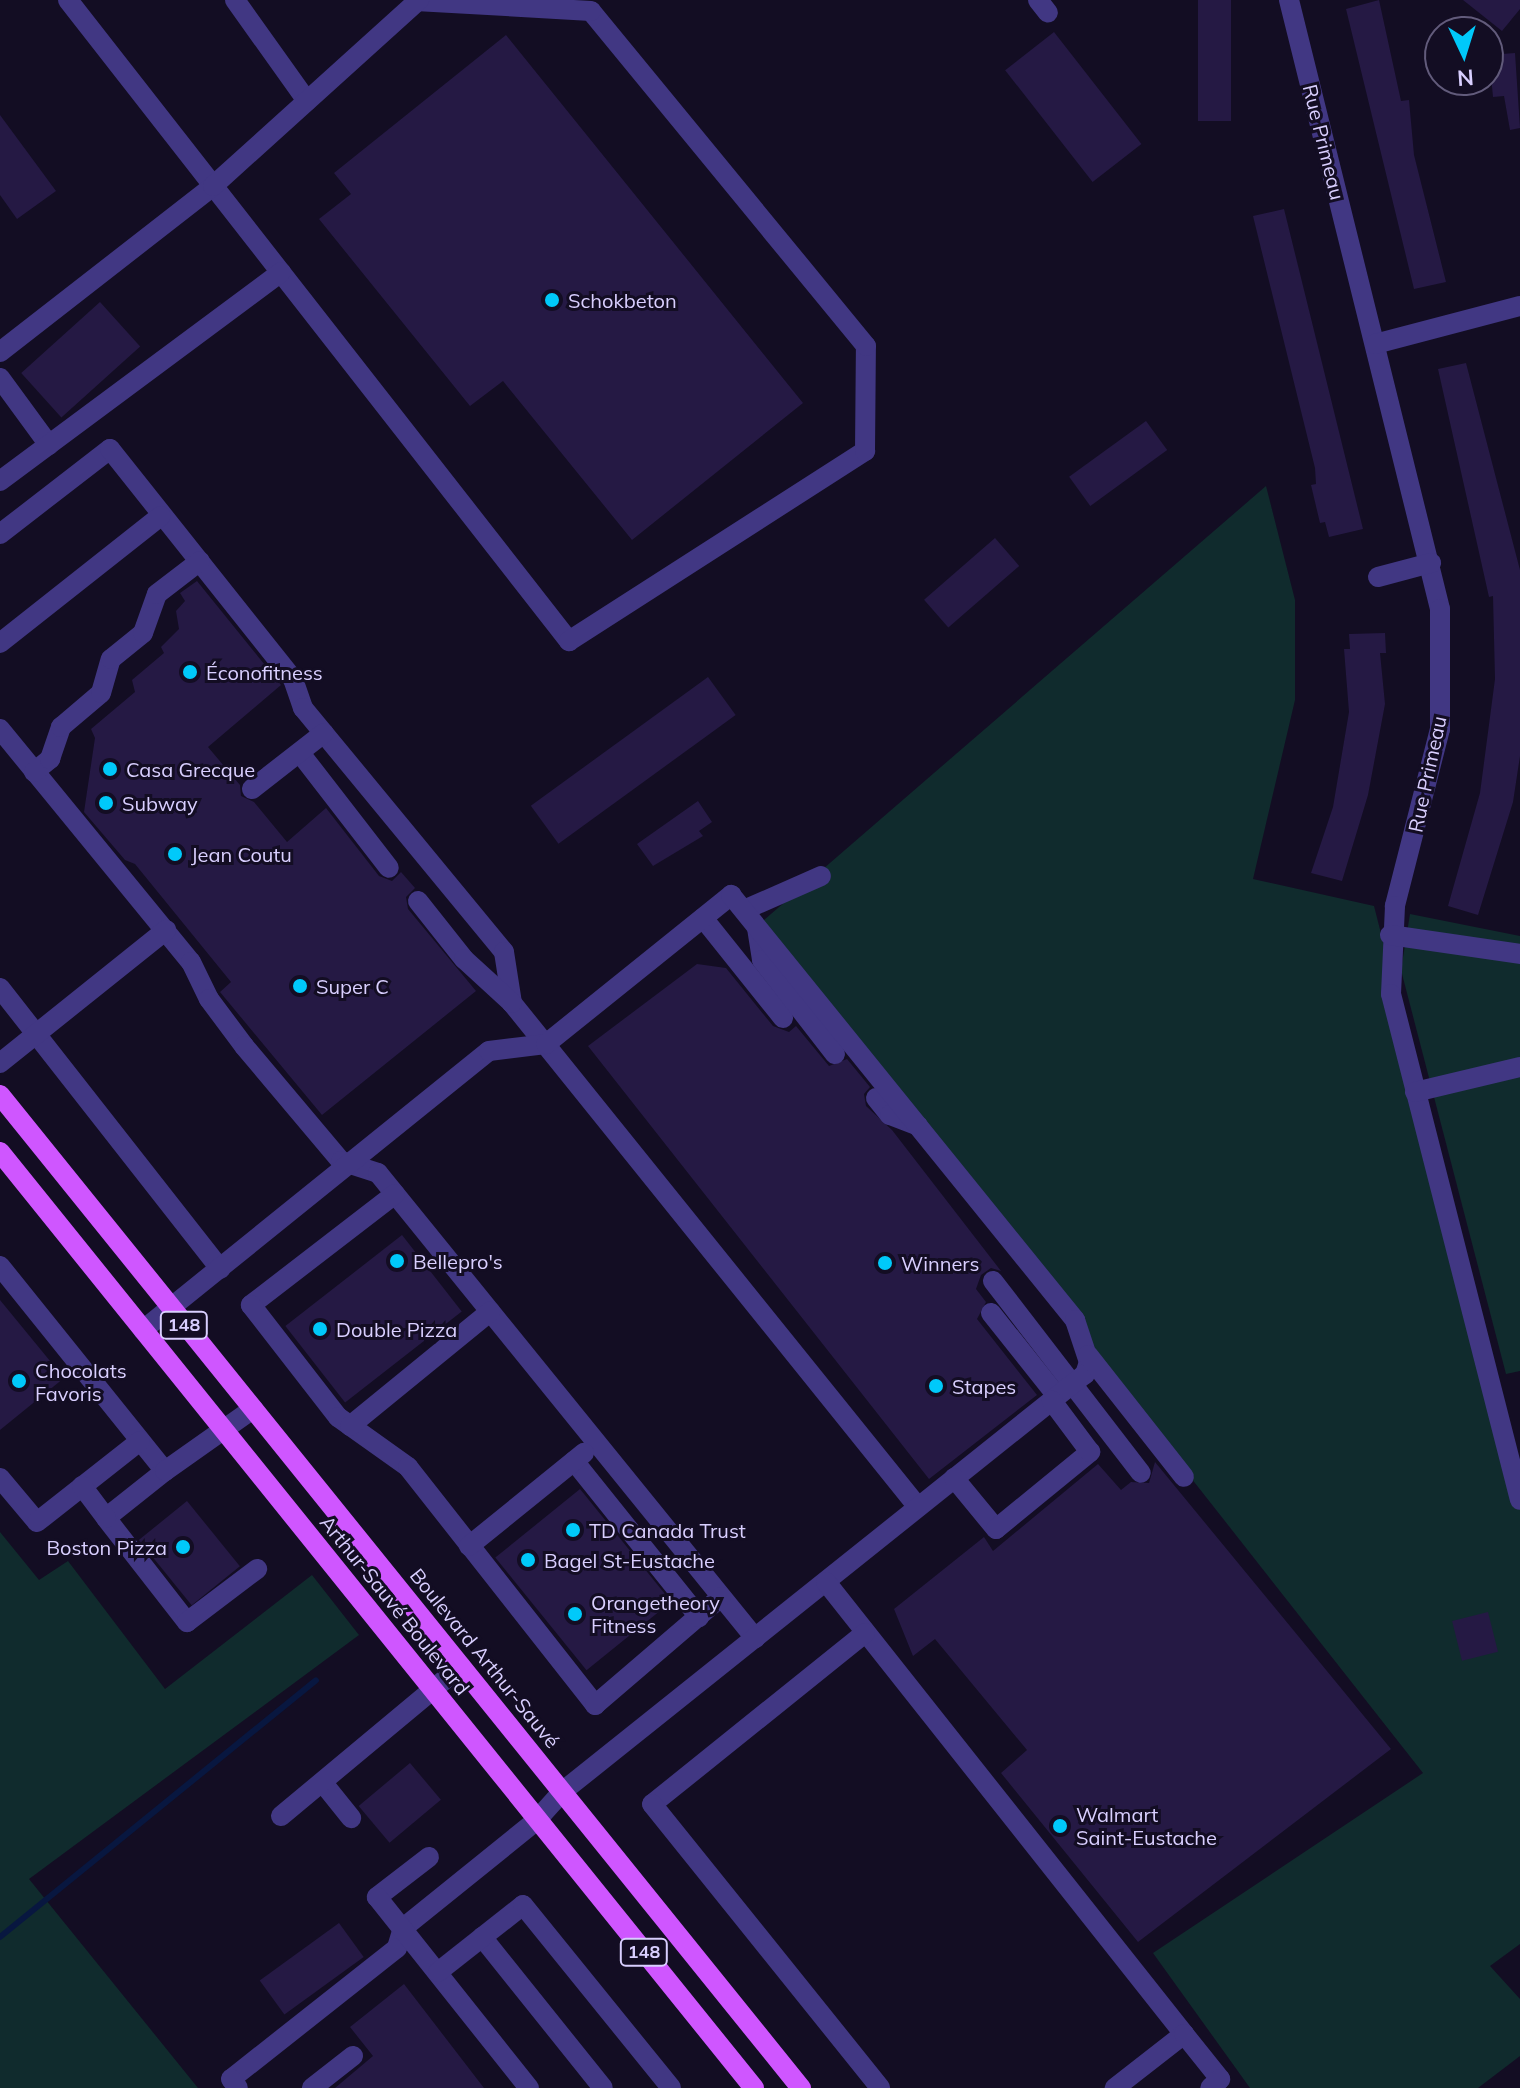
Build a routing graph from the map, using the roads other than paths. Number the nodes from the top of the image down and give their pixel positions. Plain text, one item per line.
1 (68, 0) edge
2 (235, 0) edge
3 (420, 0) edge
4 (1289, 0) edge
5 (307, 101) junction
6 (213, 186) junction
7 (281, 272) junction
8 (1520, 306) edge
9 (1375, 344) junction
10 (0, 352) edge
11 (0, 378) edge
12 (49, 445) junction
13 (0, 481) edge
14 (161, 516) junction
15 (0, 534) edge
16 (200, 561) junction
17 (1431, 563) junction
18 (1378, 577) dead end
19 (0, 643) edge
20 (0, 729) edge
21 (324, 733) junction
22 (300, 753) junction
23 (34, 772) junction
24 (252, 789) dead end
25 (389, 868) dead end
26 (821, 876) dead end
27 (418, 901) dead end
28 (703, 918) junction
29 (750, 918) junction
30 (166, 930) junction
31 (1390, 935) junction
32 (1520, 954) edge
33 (0, 988) edge
34 (512, 1003) junction
35 (783, 1018) dead end
36 (36, 1034) junction
37 (546, 1044) junction
38 (835, 1054) dead end
39 (0, 1063) edge
40 (1520, 1067) edge
41 (1415, 1092) junction
42 (876, 1098) dead end
43 (4, 1107) edge
44 (920, 1126) junction
45 (0, 1152) edge
46 (349, 1165) junction
47 (395, 1194) junction
48 (0, 1266) edge
49 (220, 1269) junction
50 (993, 1281) dead end
51 (171, 1308) junction
52 (490, 1312) junction
53 (991, 1313) dead end
54 (143, 1330) junction
55 (1088, 1355) junction
56 (1075, 1383) junction
57 (1054, 1399) junction
58 (253, 1409) junction
59 (350, 1426) junction
60 (224, 1431) junction
61 (140, 1441) junction
62 (597, 1443) junction
63 (574, 1461) junction
64 (165, 1471) junction
65 (1141, 1473) dead end
66 (1184, 1477) dead end
67 (0, 1478) edge
68 (954, 1478) junction
69 (82, 1486) junction
70 (1520, 1500) edge
71 (918, 1507) junction
72 (106, 1518) junction
73 (469, 1546) junction
74 (257, 1569) dead end
75 (826, 1582) junction
76 (721, 1597) junction
77 (699, 1617) junction
78 (865, 1633) junction
79 (755, 1638) junction
80 (461, 1666) junction
81 (432, 1689) junction
82 (323, 1783) junction
83 (562, 1792) junction
84 (281, 1816) dead end
85 (351, 1818) dead end
86 (537, 1820) junction
87 (429, 1857) dead end
88 (403, 1928) junction
89 (482, 1937) junction
90 (438, 1972) junction
91 (1184, 2034) junction
92 (353, 2056) dead end
93 (1219, 2085) edge
94 (796, 2086) edge
95 (238, 2088) edge
96 (312, 2088) edge
97 (529, 2088) edge
98 (603, 2088) edge
99 (671, 2088) edge
100 (754, 2088) edge
101 (880, 2088) edge
102 (1115, 2088) edge

1 - 6 street
2 - 5 street
3 - 5 street
3 - 7 street
4 - 9 street, Rue Primeau
5 - 6 street
6 - 7 street
6 - 10 street
7 - 12 street
8 - 9 street
9 - 17 street, Rue Primeau
11 - 12 street
12 - 13 street
14 - 15 street
14 - 16 street
14 - 19 street
16 - 21 street
16 - 23 street
17 - 18 street
17 - 31 street, Rue Primeau
20 - 23 street
21 - 22 street
21 - 34 street
22 - 24 street
22 - 25 street
23 - 30 street
26 - 29 street
27 - 34 street
28 - 29 street
28 - 35 street
28 - 37 street
29 - 38 street
29 - 44 street
30 - 36 street
30 - 46 street
31 - 32 street
31 - 41 street, Rue Primeau
33 - 36 street
34 - 37 street
36 - 39 street
36 - 49 street
37 - 46 street
37 - 71 street
40 - 41 street
41 - 70 street, Rue Primeau
42 - 44 street
43 - 51 main road, 148
44 - 55 street
45 - 54 main road, Arthur-Sauvé Boulevard / 148
46 - 47 street
46 - 49 street
47 - 52 street
47 - 59 street
48 - 61 street
49 - 51 street
50 - 56 street
51 - 54 street
51 - 58 main road, 148
52 - 59 street
52 - 62 street
53 - 57 street
54 - 60 main road, Arthur-Sauvé Boulevard / 148
55 - 56 street
55 - 66 street
56 - 57 street
56 - 65 street
57 - 68 street
57 - 68 street
58 - 60 street
58 - 80 main road, Boulevard Arthur-Sauvé / 148
59 - 73 street
60 - 64 street
60 - 81 main road, Arthur-Sauvé Boulevard / 148
61 - 64 street
61 - 69 street
62 - 63 street
62 - 76 street
63 - 73 street
63 - 77 street
64 - 72 street
67 - 69 street
68 - 71 street
69 - 72 street
71 - 75 street
72 - 74 street
73 - 77 street
75 - 78 street
75 - 79 street
76 - 77 street
76 - 79 street
78 - 91 street
78 - 101 street
79 - 83 street
80 - 81 street
80 - 83 main road, Boulevard Arthur-Sauvé / 148
81 - 82 street
81 - 86 main road, Arthur-Sauvé Boulevard / 148
82 - 84 street
82 - 85 street
83 - 86 street
83 - 94 main road, 148
86 - 88 street
86 - 100 main road, Arthur-Sauvé Boulevard / 148
87 - 88 street
88 - 90 street
88 - 95 street
89 - 90 street
89 - 98 street
89 - 99 street
90 - 97 street
91 - 93 street
91 - 102 street
92 - 96 street

